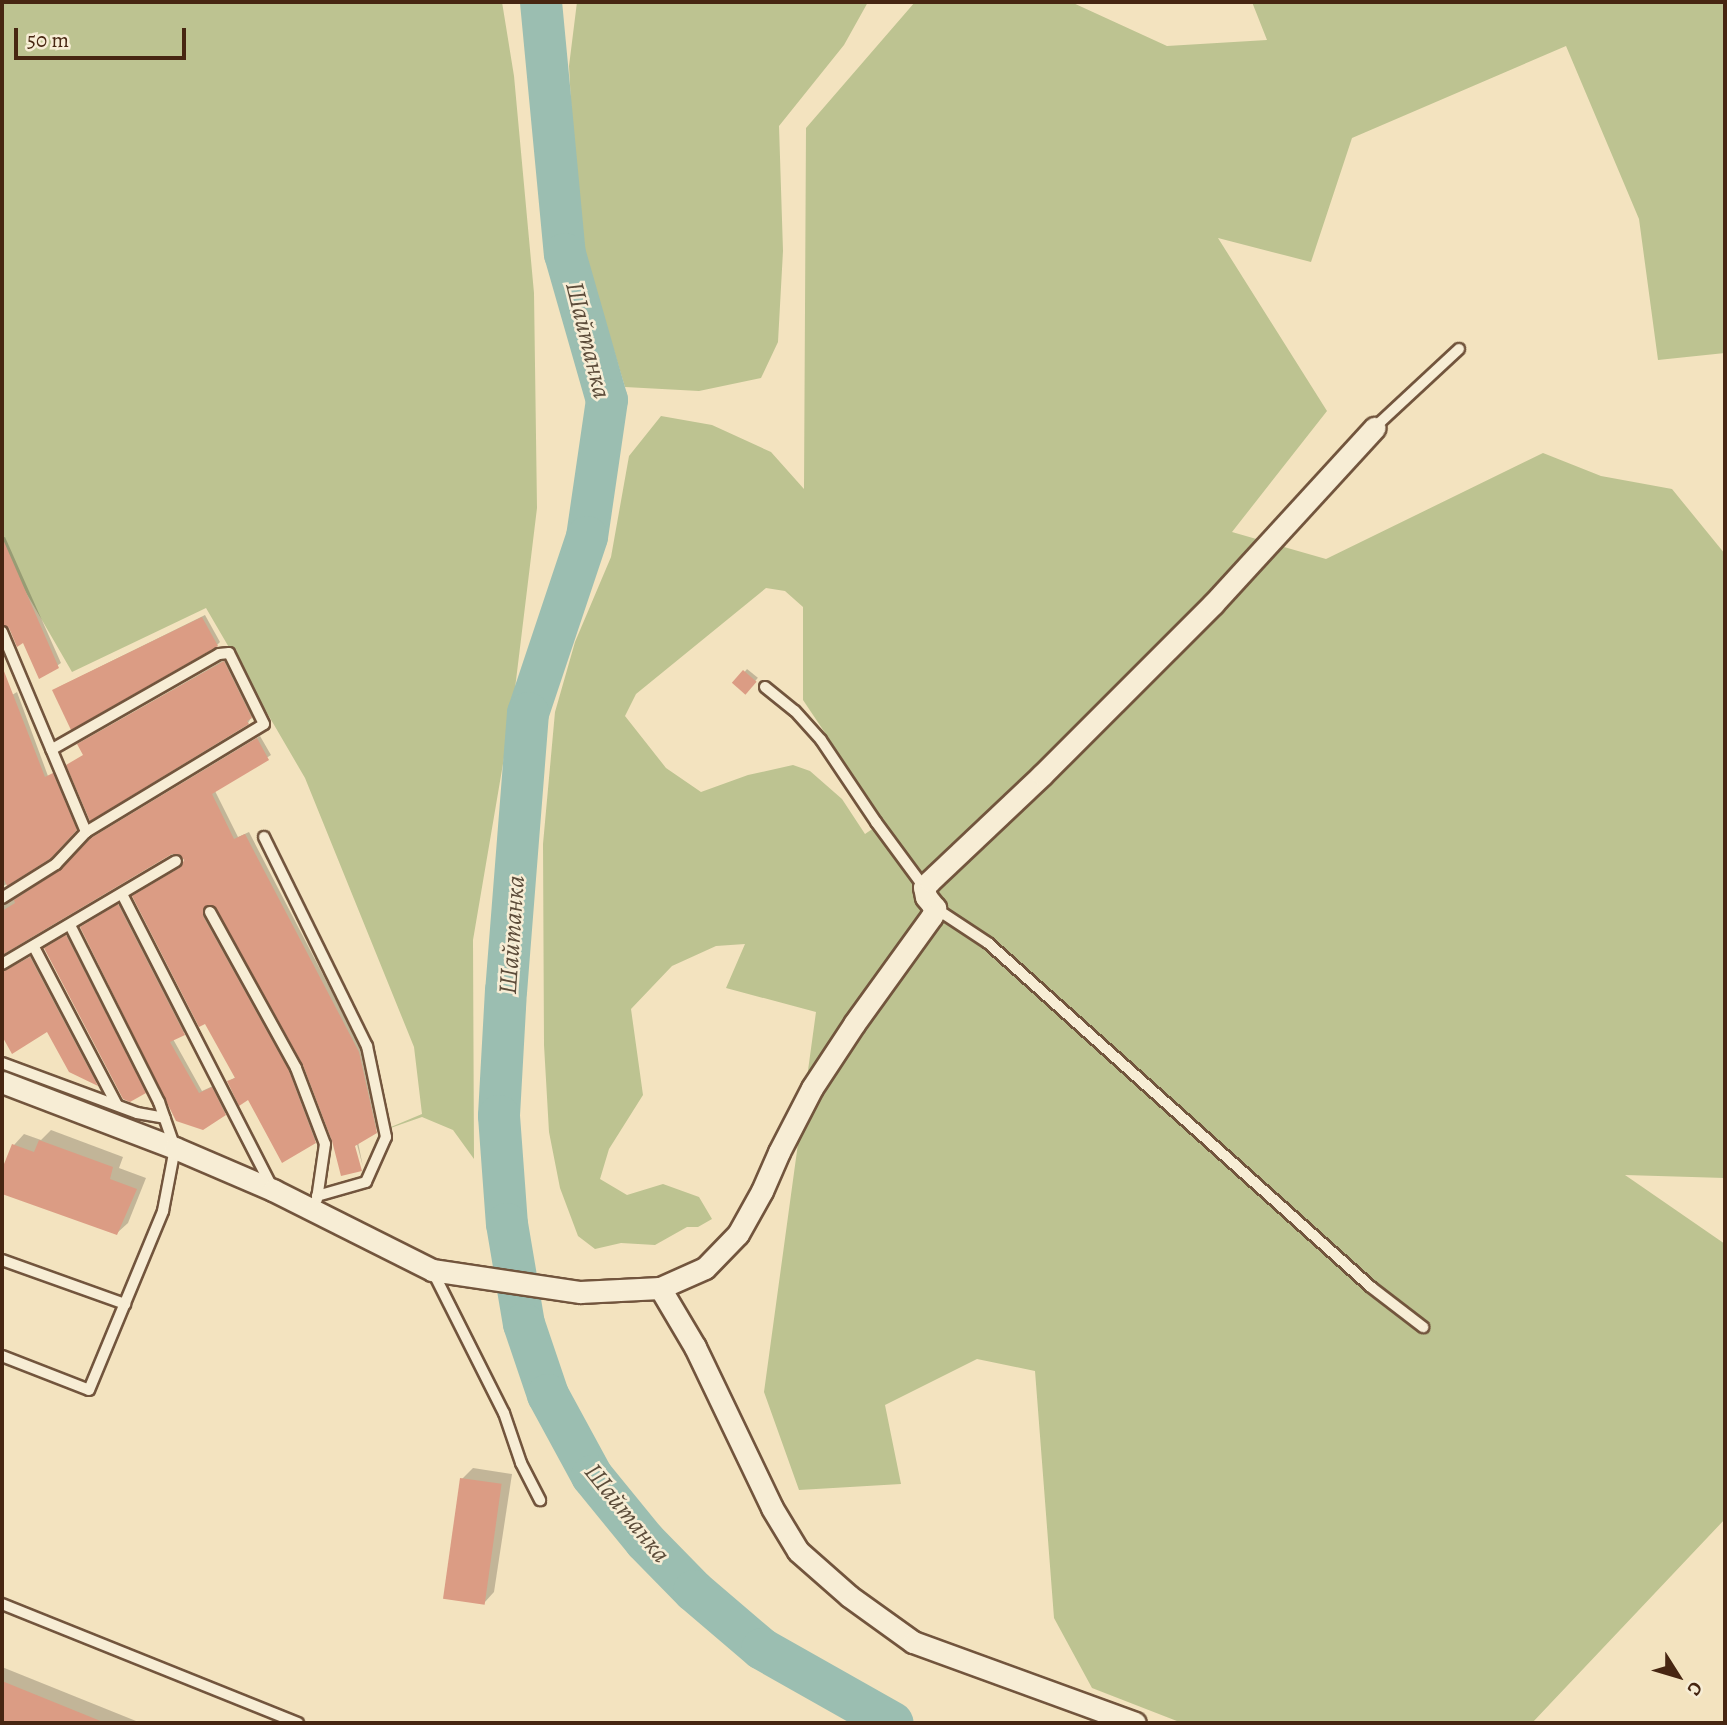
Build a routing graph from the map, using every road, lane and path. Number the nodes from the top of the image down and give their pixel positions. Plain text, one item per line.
1 (1459, 349) dead end
2 (1374, 428) joint
3 (2, 632) edge
4 (765, 687) dead end
5 (51, 750) junction
6 (86, 832) junction
7 (264, 837) dead end
8 (176, 861) dead end
9 (925, 887) junction
10 (122, 894) junction
11 (2, 898) edge
12 (935, 908) junction
13 (210, 912) dead end
14 (70, 925) junction
15 (34, 947) junction
16 (2, 964) edge
17 (2, 1063) edge
18 (2, 1082) edge
19 (117, 1105) junction
20 (165, 1118) junction
21 (175, 1148) junction
22 (273, 1190) junction
23 (316, 1204) junction
24 (2, 1260) edge
25 (432, 1270) junction
26 (660, 1288) junction
27 (125, 1304) junction
28 (1423, 1327) dead end
29 (2, 1356) edge
30 (540, 1500) dead end
31 (2, 1604) edge
32 (298, 1723) edge
33 (1135, 1723) edge

1 - 2 lane
2 - 9 street
3 - 5 lane
4 - 9 lane
5 - 6 lane
5 - 6 lane
6 - 11 lane
7 - 23 lane
8 - 10 lane
9 - 12 street
10 - 14 lane
10 - 22 lane
12 - 26 street
12 - 28 lane
13 - 23 lane
14 - 15 lane
14 - 20 lane
15 - 16 lane
15 - 19 lane
17 - 19 lane
18 - 21 street
19 - 20 lane
20 - 21 lane
21 - 22 street
21 - 27 lane
22 - 23 street
23 - 25 street
24 - 27 lane
25 - 26 street
25 - 30 lane
26 - 33 street
27 - 29 lane
31 - 32 lane

